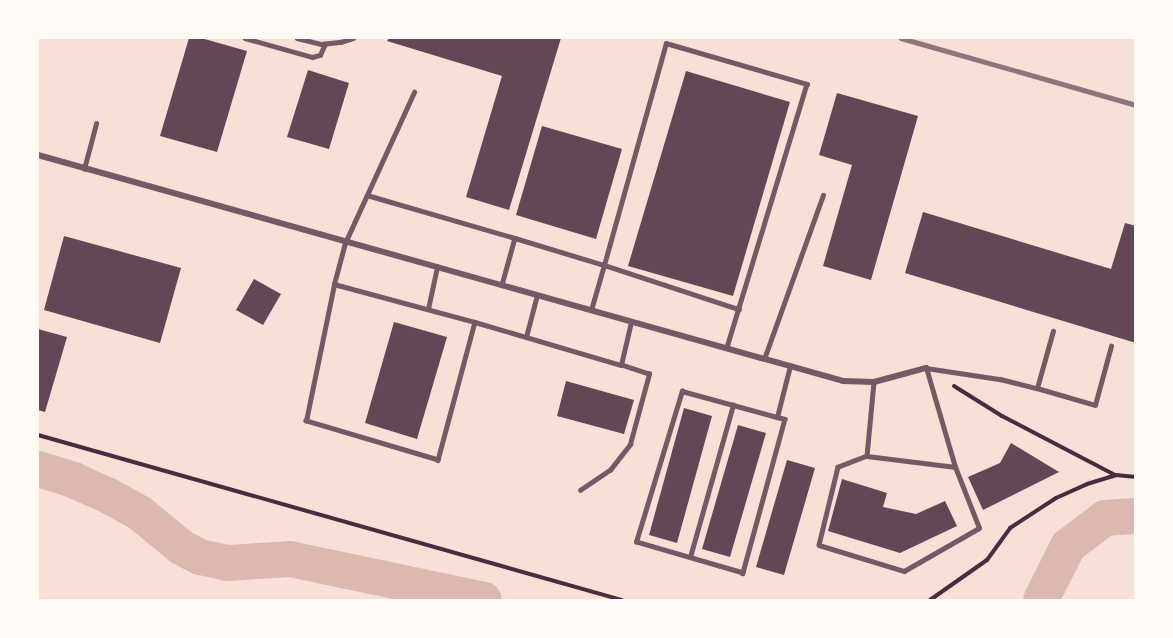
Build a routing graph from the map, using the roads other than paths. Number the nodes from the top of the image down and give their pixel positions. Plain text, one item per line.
1 (245, 38) edge
2 (297, 38) edge
3 (353, 38) edge
4 (326, 44) junction
5 (414, 92) dead end
6 (96, 124) dead end
7 (38, 155) edge
8 (84, 169) junction
9 (367, 195) junction
10 (823, 195) dead end
11 (515, 238) junction
12 (345, 243) junction
13 (604, 266) junction
14 (437, 267) junction
15 (334, 284) junction
16 (502, 285) junction
17 (537, 295) junction
18 (428, 309) junction
19 (739, 309) junction
20 (591, 310) junction
21 (475, 322) junction
22 (631, 322) junction
23 (1053, 331) dead end
24 (526, 337) junction
25 (1111, 346) dead end
26 (727, 348) junction
27 (764, 358) junction
28 (621, 365) junction
29 (790, 366) junction
30 (926, 368) junction
31 (874, 382) junction
32 (1037, 388) junction
33 (733, 405) junction
34 (777, 417) junction
35 (867, 456) junction
36 (955, 467) junction
37 (580, 490) dead end
38 (690, 557) junction

1 - 4 lane
2 - 4 lane
3 - 4 lane
5 - 9 lane
6 - 8 lane
7 - 8 street
8 - 12 street
9 - 11 lane
9 - 12 lane
10 - 27 lane
11 - 13 lane
11 - 16 lane
12 - 14 street
12 - 15 lane
13 - 19 lane
13 - 19 lane
13 - 20 lane
14 - 16 street
14 - 18 lane
15 - 18 lane
15 - 21 lane
16 - 17 street
17 - 20 street
17 - 24 lane
18 - 21 lane
19 - 26 lane
20 - 22 street
21 - 24 lane
22 - 26 street
22 - 28 lane
23 - 32 lane
24 - 28 lane
25 - 32 lane
26 - 27 street
27 - 29 street
28 - 37 lane
29 - 31 street
29 - 34 lane
30 - 31 street
30 - 32 lane
30 - 36 lane
31 - 35 lane
33 - 34 lane
33 - 38 lane
33 - 38 lane
34 - 38 lane
35 - 36 lane
35 - 36 lane

